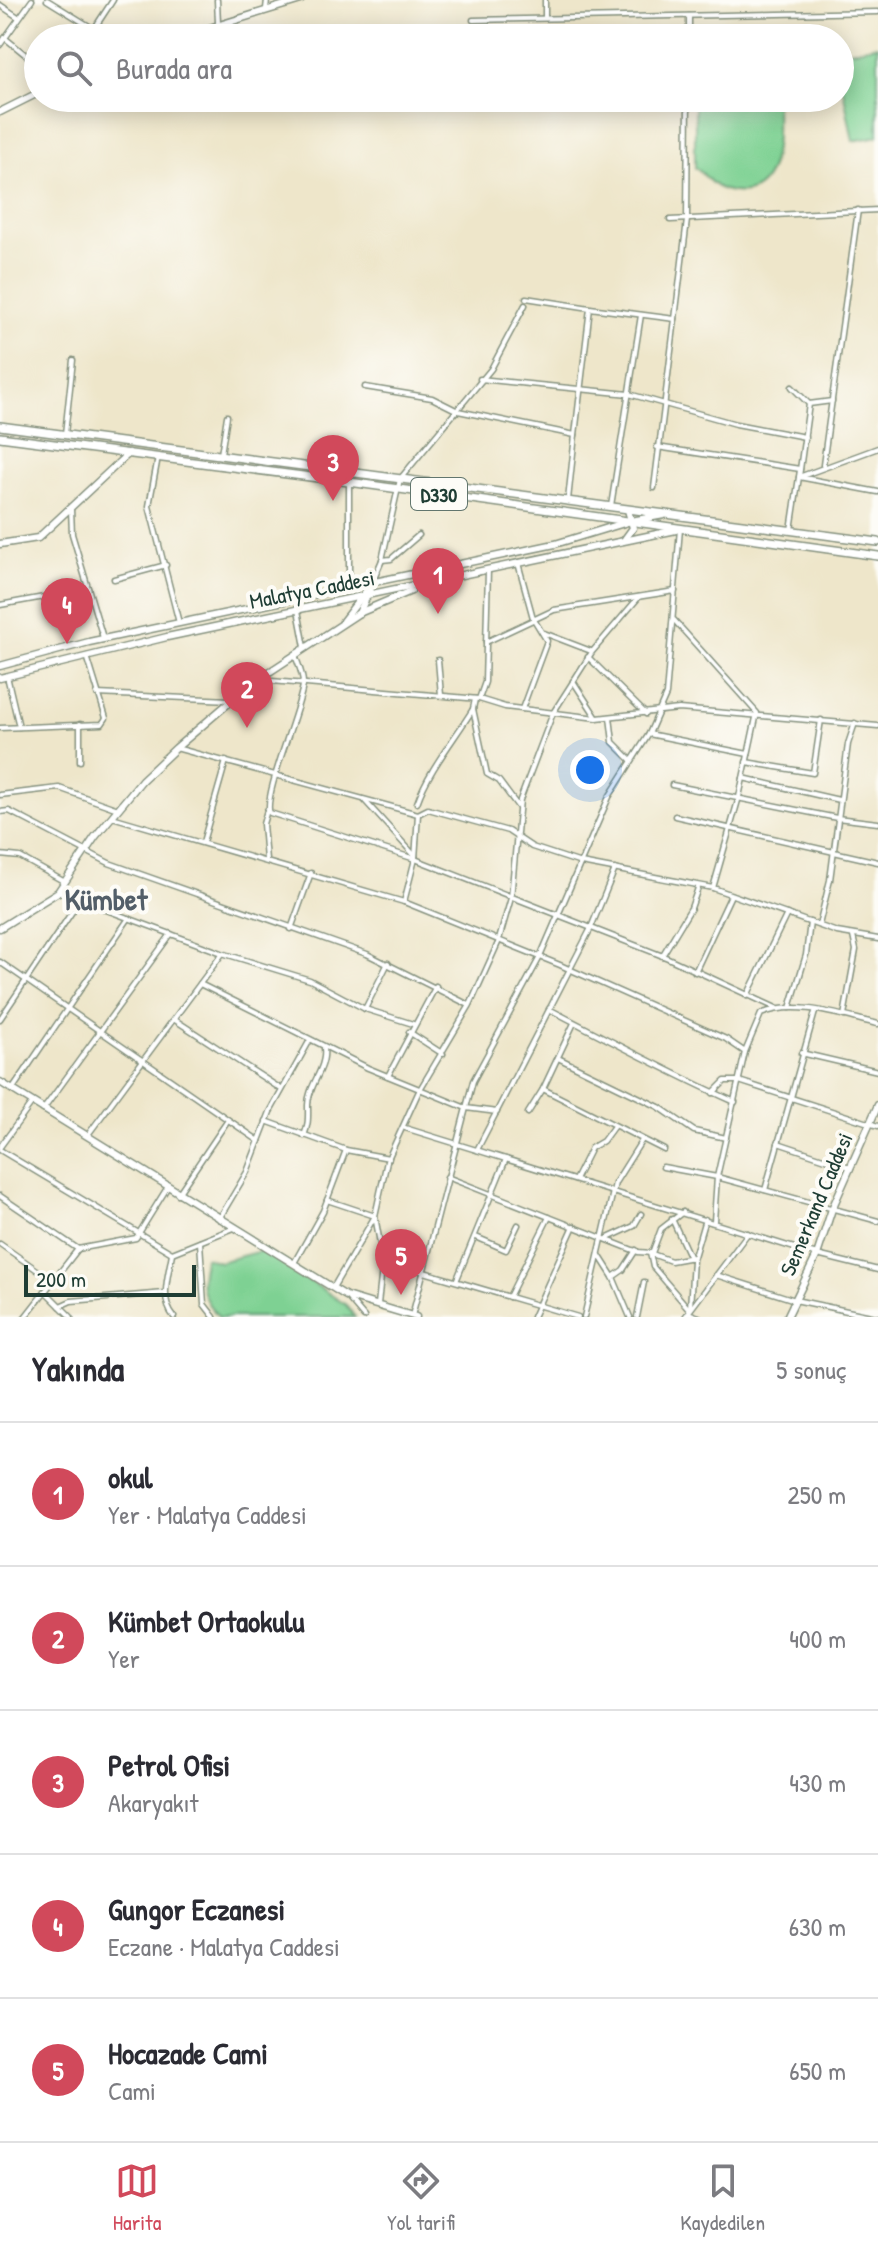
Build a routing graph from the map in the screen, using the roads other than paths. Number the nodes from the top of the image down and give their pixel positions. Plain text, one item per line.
1 (32, 0) edge
2 (47, 0) edge
3 (113, 0) edge
4 (217, 0) edge
5 (267, 0) edge
6 (301, 0) edge
7 (545, 0) edge
8 (0, 5) edge
9 (266, 9) junction
10 (878, 12) edge
11 (689, 16) junction
12 (19, 18) junction
13 (545, 19) junction
14 (473, 20) dead end
15 (218, 23) joint
16 (86, 24) edge
17 (97, 24) edge
18 (689, 24) edge
19 (5, 38) junction
20 (0, 45) edge
21 (24, 54) edge
22 (24, 100) edge
23 (0, 112) edge
24 (688, 112) edge
25 (858, 210) junction
26 (878, 210) edge
27 (670, 220) dead end
28 (687, 220) junction
29 (526, 298) dead end
30 (525, 305) dead end
31 (590, 308) junction
32 (641, 315) junction
33 (675, 319) junction
34 (73, 360) dead end
35 (480, 379) junction
36 (365, 387) dead end
37 (792, 387) dead end
38 (581, 391) junction
39 (629, 394) junction
40 (832, 401) junction
41 (666, 404) junction
42 (809, 404) junction
43 (458, 411) junction
44 (227, 416) dead end
45 (0, 426) edge
46 (65, 435) junction
47 (575, 435) junction
48 (0, 437) edge
49 (805, 437) junction
50 (657, 447) junction
51 (878, 448) edge
52 (129, 453) junction
53 (221, 454) junction
54 (158, 457) junction
55 (823, 465) junction
56 (800, 469) junction
57 (799, 477) junction
58 (349, 482) junction
59 (399, 484) junction
60 (654, 488) dead end
61 (878, 492) edge
62 (568, 502) junction
63 (611, 507) junction
64 (71, 509) junction
65 (628, 510) junction
66 (667, 515) junction
67 (631, 521) junction
68 (680, 529) junction
69 (790, 531) junction
70 (419, 535) dead end
71 (625, 539) junction
72 (878, 542) edge
73 (0, 544) edge
74 (878, 556) edge
75 (382, 560) junction
76 (518, 563) junction
77 (166, 565) junction
78 (488, 570) junction
79 (114, 579) dead end
80 (373, 583) junction
81 (433, 583) junction
82 (349, 588) junction
83 (88, 589) junction
84 (675, 591) junction
85 (369, 597) junction
86 (639, 597) junction
87 (358, 599) junction
88 (0, 605) edge
89 (298, 610) junction
90 (359, 613) junction
91 (533, 618) junction
92 (674, 620) junction
93 (179, 623) junction
94 (342, 623) junction
95 (544, 633) junction
96 (103, 639) junction
97 (486, 642) junction
98 (305, 647) junction
99 (592, 652) junction
100 (295, 655) junction
101 (87, 656) junction
102 (588, 657) junction
103 (438, 660) dead end
104 (0, 666) edge
105 (4, 677) edge
106 (258, 680) junction
107 (573, 681) junction
108 (303, 683) junction
109 (97, 694) junction
110 (441, 695) junction
111 (477, 698) junction
112 (232, 700) junction
113 (473, 709) junction
114 (522, 709) junction
115 (659, 712) junction
116 (553, 713) junction
117 (757, 713) junction
118 (646, 714) junction
119 (610, 717) junction
120 (597, 718) junction
121 (821, 720) junction
122 (855, 723) junction
123 (80, 724) junction
124 (878, 726) edge
125 (19, 727) junction
126 (0, 728) edge
127 (649, 734) junction
128 (176, 748) junction
129 (748, 754) junction
130 (632, 760) junction
131 (80, 761) dead end
132 (226, 761) junction
133 (746, 762) junction
134 (278, 775) junction
135 (743, 778) junction
136 (672, 785) dead end
137 (0, 795) edge
138 (739, 797) junction
139 (364, 799) junction
140 (839, 800) junction
141 (417, 803) dead end
142 (267, 807) junction
143 (519, 808) junction
144 (118, 809) junction
145 (0, 812) edge
146 (418, 814) junction
147 (675, 816) dead end
148 (112, 817) junction
149 (837, 818) junction
150 (878, 823) edge
151 (730, 828) junction
152 (516, 838) junction
153 (203, 842) junction
154 (86, 851) junction
155 (831, 853) junction
156 (0, 855) edge
157 (415, 858) junction
158 (266, 860) junction
159 (878, 862) edge
160 (581, 863) junction
161 (615, 869) junction
162 (311, 873) junction
163 (65, 882) junction
164 (698, 888) junction
165 (713, 888) junction
166 (58, 892) junction
167 (731, 895) junction
168 (511, 898) junction
169 (80, 900) junction
170 (404, 902) junction
171 (787, 914) junction
172 (556, 915) junction
173 (129, 918) junction
174 (810, 922) junction
175 (819, 926) junction
176 (0, 928) edge
177 (291, 929) junction
178 (590, 930) junction
179 (171, 934) junction
180 (853, 936) junction
181 (878, 939) edge
182 (499, 940) junction
183 (222, 953) junction
184 (662, 956) junction
185 (540, 957) junction
186 (0, 962) edge
187 (388, 963) junction
188 (570, 969) junction
189 (695, 972) junction
190 (25, 980) junction
191 (200, 984) junction
192 (436, 986) junction
193 (747, 996) junction
194 (470, 1005) junction
195 (776, 1008) junction
196 (790, 1008) junction
197 (67, 1009) junction
198 (365, 1009) junction
199 (549, 1009) junction
200 (815, 1012) junction
201 (844, 1017) junction
202 (0, 1019) edge
203 (175, 1020) junction
204 (574, 1022) junction
205 (413, 1024) junction
206 (878, 1024) edge
207 (101, 1032) junction
208 (409, 1032) junction
209 (310, 1040) junction
210 (324, 1046) junction
211 (745, 1052) junction
212 (801, 1053) junction
213 (443, 1054) junction
214 (558, 1058) junction
215 (144, 1062) junction
216 (878, 1071) edge
217 (388, 1076) junction
218 (0, 1082) edge
219 (741, 1082) junction
220 (281, 1089) junction
221 (543, 1089) junction
222 (12, 1090) junction
223 (419, 1091) junction
224 (713, 1093) junction
225 (790, 1096) junction
226 (735, 1102) junction
227 (32, 1103) junction
228 (878, 1105) edge
229 (466, 1108) junction
230 (42, 1110) junction
231 (497, 1112) junction
232 (528, 1113) dead end
233 (228, 1120) junction
234 (266, 1121) junction
235 (869, 1124) junction
236 (614, 1126) junction
237 (878, 1126) edge
238 (405, 1128) junction
239 (304, 1136) junction
240 (85, 1138) junction
241 (726, 1138) junction
242 (642, 1140) junction
243 (259, 1141) junction
244 (778, 1143) junction
245 (459, 1145) junction
246 (0, 1149) edge
247 (346, 1150) junction
248 (477, 1150) junction
249 (664, 1150) dead end
250 (389, 1158) junction
251 (506, 1159) junction
252 (663, 1167) dead end
253 (850, 1167) junction
254 (447, 1177) junction
255 (717, 1177) junction
256 (575, 1180) junction
257 (167, 1188) junction
258 (765, 1190) junction
259 (612, 1192) junction
260 (178, 1194) junction
261 (0, 1196) edge
262 (494, 1197) junction
263 (327, 1200) junction
264 (832, 1209) junction
265 (683, 1212) junction
266 (641, 1214) dead end
267 (375, 1216) junction
268 (549, 1217) junction
269 (219, 1219) junction
270 (672, 1219) junction
271 (705, 1219) junction
272 (878, 1221) edge
273 (714, 1222) junction
274 (518, 1225) dead end
275 (574, 1226) junction
276 (234, 1228) junction
277 (748, 1233) junction
278 (138, 1234) junction
279 (476, 1237) junction
280 (602, 1237) junction
281 (200, 1242) junction
282 (0, 1244) edge
283 (78, 1249) junction
284 (636, 1250) junction
285 (172, 1253) junction
286 (650, 1253) junction
287 (598, 1255) junction
288 (817, 1255) junction
289 (692, 1257) junction
290 (383, 1260) junction
291 (294, 1263) junction
292 (878, 1270) edge
293 (421, 1271) junction
294 (716, 1275) junction
295 (613, 1277) junction
296 (457, 1280) junction
297 (53, 1281) junction
298 (644, 1282) dead end
299 (334, 1286) junction
300 (45, 1291) junction
301 (165, 1293) junction
302 (346, 1296) junction
303 (509, 1297) junction
304 (795, 1300) junction
305 (378, 1304) junction
306 (538, 1304) junction
307 (60, 1306) junction
308 (848, 1311) junction
309 (688, 1313) edge
310 (414, 1316) edge
311 (25, 1317) edge
312 (71, 1317) edge
313 (174, 1317) edge
314 (214, 1317) edge
315 (364, 1317) edge
316 (533, 1317) edge
317 (581, 1317) edge
318 (630, 1317) edge
319 (637, 1317) edge
320 (699, 1317) edge
321 (787, 1317) edge
322 (845, 1317) edge
323 (876, 1317) edge

1 - 12 street
2 - 16 street
3 - 17 street
4 - 15 street
5 - 9 street
6 - 9 street
7 - 13 street
8 - 12 street
9 - 15 street
10 - 11 street
11 - 13 street
11 - 18 street
12 - 19 street
13 - 14 street
19 - 20 street
19 - 21 street
22 - 23 street
24 - 28 street
25 - 26 street
25 - 28 street
25 - 40 street
27 - 28 street
28 - 33 street
29 - 31 street
30 - 35 street
31 - 32 street
31 - 38 street
32 - 33 street
32 - 39 street
33 - 41 street
34 - 46 street
35 - 38 street
35 - 43 street
36 - 43 street
37 - 42 street
38 - 39 street
38 - 47 street
39 - 41 street
39 - 63 street
40 - 42 street
40 - 55 street
41 - 49 street
41 - 50 street
42 - 49 street
43 - 47 street
43 - 59 street
44 - 53 street
45 - 46 main road, D330
46 - 53 main road, D330
47 - 62 street
48 - 52 main road, D330
49 - 56 street
50 - 56 street
50 - 60 street
51 - 55 street
52 - 54 main road, D330
52 - 64 street
53 - 59 main road, D330
54 - 58 main road, D330
54 - 77 street
55 - 57 street
56 - 57 street
57 - 61 street
57 - 69 street
58 - 59 main road, D330
58 - 82 street
59 - 62 main road, D330
59 - 67 main road, D330
59 - 75 street
62 - 63 main road, D330
63 - 65 main road, D330
64 - 73 street
64 - 83 street
65 - 66 main road, D330
65 - 67 street
66 - 67 street
66 - 69 main road, D330
67 - 68 main road, D330
67 - 71 street
67 - 80 street
68 - 71 street, Malatya Caddesi
68 - 74 main road, D330
68 - 84 street
69 - 72 main road, D330
70 - 75 street
71 - 76 street, Malatya Caddesi
75 - 80 street
76 - 78 street, Malatya Caddesi
76 - 91 street
77 - 79 street
77 - 93 street
78 - 81 street, Malatya Caddesi
78 - 97 street
80 - 82 street
80 - 85 street
80 - 87 street
81 - 85 street, Malatya Caddesi
81 - 90 street
82 - 93 street
83 - 88 street
83 - 96 street
84 - 86 street
84 - 92 street
85 - 87 street, Malatya Caddesi
85 - 90 street
86 - 91 street
86 - 99 street
87 - 89 street, Malatya Caddesi
87 - 94 street
89 - 98 street
89 - 101 street, Malatya Caddesi
90 - 94 street
91 - 95 street
91 - 97 street
92 - 115 street
92 - 117 street
93 - 96 street
94 - 98 street
95 - 99 street
95 - 114 street
96 - 104 street
97 - 111 street
98 - 100 street
99 - 102 street
100 - 106 street
100 - 108 street
101 - 105 street, Malatya Caddesi
101 - 109 street
102 - 107 street
102 - 118 street
103 - 110 street
105 - 125 street
106 - 108 street
106 - 112 street
107 - 116 street
107 - 120 street
108 - 110 street
108 - 134 street
109 - 112 street
109 - 123 street
110 - 111 street
111 - 113 street
111 - 114 street
112 - 128 street
113 - 141 street
113 - 143 street
114 - 116 street
115 - 117 street
115 - 118 street
115 - 127 street
116 - 120 street
116 - 143 street
117 - 121 street
117 - 129 street
118 - 119 street
119 - 120 street
119 - 130 street
121 - 122 street
121 - 133 street
122 - 124 street
122 - 140 street
123 - 125 street
123 - 131 street
125 - 126 street
127 - 129 street
127 - 130 street
128 - 132 street
128 - 144 street
129 - 133 street
130 - 160 street
132 - 134 street
132 - 153 street
133 - 135 street
134 - 139 street
134 - 142 street
135 - 138 street
135 - 140 street
136 - 138 street
137 - 144 street
138 - 149 street
138 - 151 street
139 - 146 street
139 - 157 street
140 - 149 street
142 - 157 street
142 - 158 street
143 - 152 street
144 - 148 street
145 - 154 street
146 - 152 street
146 - 157 street
147 - 151 street
148 - 153 street
148 - 154 street
149 - 150 street
149 - 155 street
151 - 155 street
151 - 165 street
152 - 160 street
152 - 168 street
153 - 158 street
154 - 163 street
154 - 177 street
155 - 159 street
155 - 175 street
156 - 163 street
157 - 168 street
157 - 170 street
158 - 162 street
160 - 161 street
160 - 172 street
161 - 164 street
161 - 178 street
162 - 170 street
162 - 177 street
163 - 166 street
164 - 165 street
164 - 184 street
165 - 167 street
166 - 169 street
166 - 176 street
167 - 171 street
167 - 189 street
168 - 172 street
168 - 182 street
169 - 173 street
169 - 190 street
170 - 182 street
171 - 174 street
171 - 193 street
172 - 178 street
172 - 185 street
173 - 179 street
173 - 197 street
174 - 175 street
174 - 196 street
175 - 180 street
177 - 187 street
178 - 184 street
178 - 188 street
179 - 183 street
179 - 207 street
180 - 181 street
180 - 201 street
182 - 185 street
182 - 194 street
183 - 191 street
183 - 198 street
184 - 189 street
185 - 188 street
185 - 229 street
186 - 190 street
187 - 192 street
187 - 198 street
188 - 199 street
188 - 211 street
189 - 193 street
190 - 197 street
190 - 202 street
191 - 203 street
191 - 209 street
192 - 194 street
192 - 205 street
193 - 195 street
194 - 213 street
195 - 196 street
195 - 211 street
196 - 200 street
197 - 207 street
197 - 222 street
198 - 205 street
199 - 204 street
199 - 231 street
200 - 201 street
200 - 212 street
201 - 206 street
203 - 215 street
203 - 220 street
204 - 214 street
204 - 224 street
205 - 208 street
207 - 215 street
207 - 230 street
208 - 213 street
208 - 217 street
209 - 210 street
209 - 220 street
210 - 217 street
210 - 239 street
211 - 219 street
212 - 216 street
212 - 225 street
213 - 223 street
214 - 221 street
214 - 241 street
215 - 233 street
215 - 240 street
217 - 223 street
218 - 222 street
219 - 224 street
219 - 225 street
219 - 226 street
220 - 234 street
221 - 232 street
221 - 236 street
222 - 227 street
223 - 229 street
223 - 238 street
224 - 226 street
225 - 235 street
225 - 244 street
226 - 241 street
227 - 230 street
227 - 246 street
228 - 235 street, Semerkand Caddesi
229 - 231 street
229 - 245 street
230 - 240 street
231 - 248 street
233 - 243 street
233 - 260 street
234 - 239 street
234 - 243 street
235 - 237 street
235 - 253 street, Semerkand Caddesi
236 - 242 street
236 - 256 street
238 - 245 street
238 - 250 street
239 - 247 street
240 - 257 street
241 - 255 street
242 - 249 street
242 - 259 street
243 - 269 street
244 - 253 street
244 - 258 street
245 - 248 street
245 - 254 street
246 - 278 street
247 - 250 street
247 - 263 street
248 - 251 street
250 - 267 street
251 - 256 street
251 - 262 street
252 - 255 street
253 - 264 street, Semerkand Caddesi
254 - 262 street
254 - 293 street
255 - 258 street
255 - 273 street
256 - 259 street
257 - 260 street
257 - 278 street
258 - 264 street
259 - 265 street
259 - 280 street
260 - 269 street
261 - 283 street
262 - 268 street
262 - 279 street
263 - 267 street
263 - 291 street
264 - 272 street
264 - 288 street, Semerkand Caddesi
265 - 270 street
265 - 271 street
266 - 280 street
267 - 290 street
267 - 299 street
268 - 275 street
268 - 303 street
269 - 276 street
270 - 286 street
270 - 289 street
271 - 273 street
271 - 289 street
273 - 277 street
274 - 279 street
275 - 280 street
275 - 306 street
276 - 281 street
276 - 291 street
277 - 288 street
277 - 294 street
278 - 283 street
278 - 285 street
279 - 296 street
280 - 284 street
280 - 287 street
281 - 285 street
281 - 314 street
282 - 297 street
283 - 297 street
284 - 286 street
284 - 295 street
285 - 301 street
286 - 289 street
286 - 309 street
287 - 295 street
287 - 317 street
288 - 292 street
288 - 304 street, Semerkand Caddesi
289 - 309 street
290 - 293 street
290 - 305 street
291 - 299 street
293 - 296 street
293 - 310 street
294 - 304 street
294 - 309 street
295 - 318 street
296 - 303 street
297 - 300 street
298 - 319 street
299 - 302 street
300 - 307 street
300 - 311 street
301 - 307 street
301 - 313 street
302 - 305 street
302 - 315 street
303 - 306 street
304 - 308 street
304 - 321 street, Semerkand Caddesi
305 - 310 street
306 - 316 street
306 - 317 street
307 - 312 street
308 - 322 street
308 - 323 street
309 - 320 street

